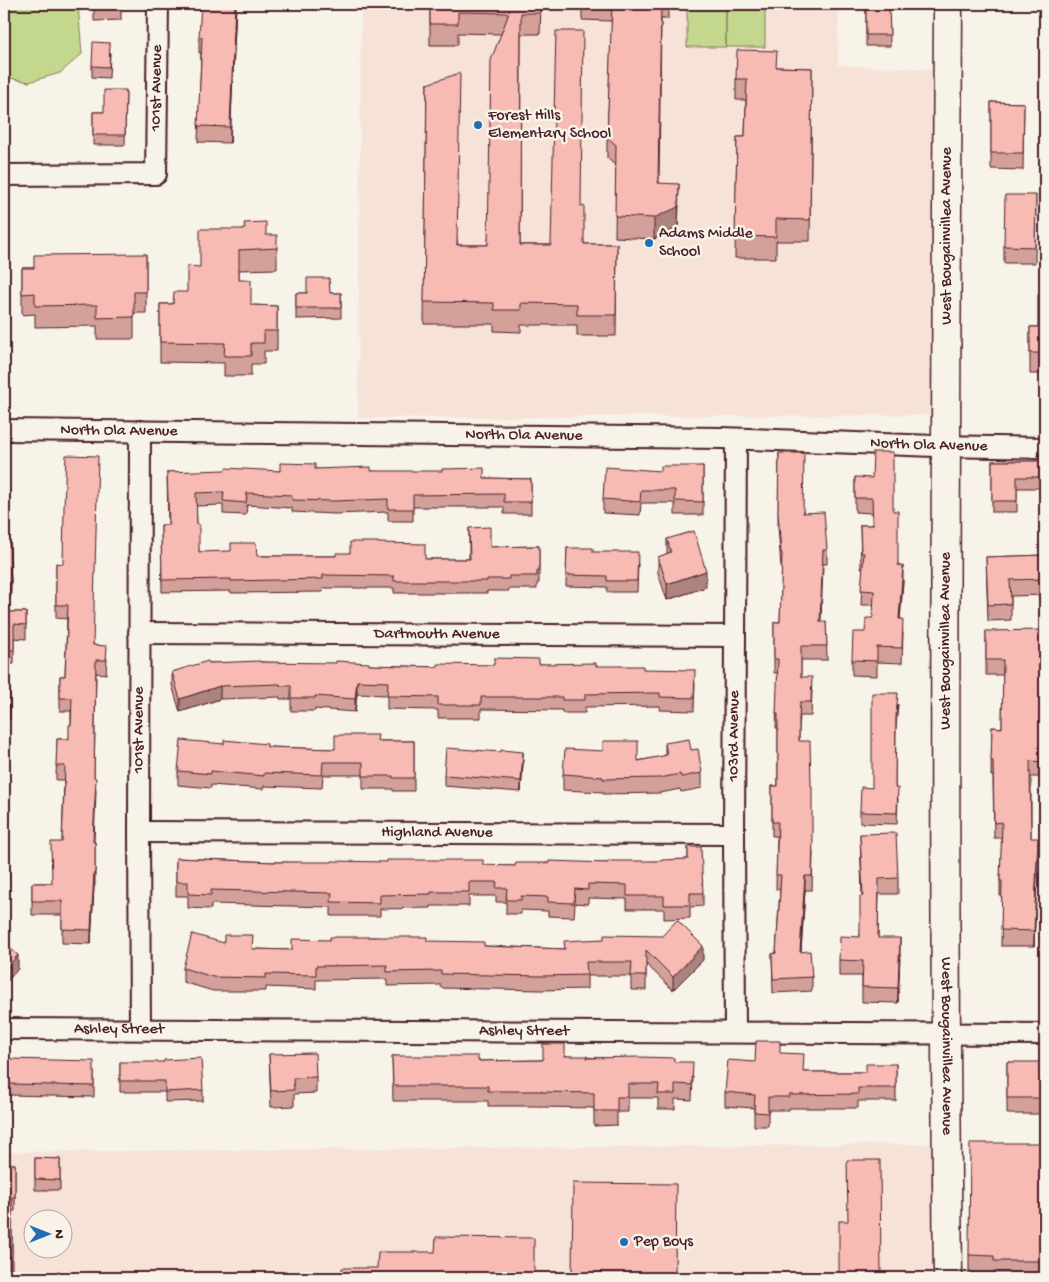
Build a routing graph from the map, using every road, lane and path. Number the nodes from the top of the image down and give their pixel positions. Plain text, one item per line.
1 (158, 4) edge
2 (948, 4) edge
3 (4, 175) edge
4 (4, 430) edge
5 (140, 431) junction
6 (736, 439) junction
7 (946, 446) junction
8 (1045, 448) edge
9 (139, 633) junction
10 (735, 636) junction
11 (139, 832) junction
12 (734, 834) junction
13 (4, 1029) edge
14 (140, 1029) junction
15 (734, 1032) junction
16 (946, 1034) junction
17 (1045, 1034) edge
18 (948, 1278) edge

1 - 3 street, 101st Avenue
2 - 7 street, West Bougainvillea Avenue
4 - 5 street, North Ola Avenue
5 - 6 street, North Ola Avenue
5 - 9 street, 101st Avenue
6 - 7 street, North Ola Avenue
6 - 10 street, 103rd Avenue
7 - 8 street, North Ola Avenue
7 - 16 street, West Bougainvillea Avenue
9 - 10 street, Dartmouth Avenue
9 - 11 street, 101st Avenue
10 - 12 street, 103rd Avenue
11 - 12 street, Highland Avenue
11 - 14 street, 101st Avenue
12 - 15 street, 103rd Avenue
13 - 14 street, Ashley Street
14 - 15 street, Ashley Street
15 - 16 street, Ashley Street
16 - 17 street, Ashley Street
16 - 18 street, West Bougainvillea Avenue

